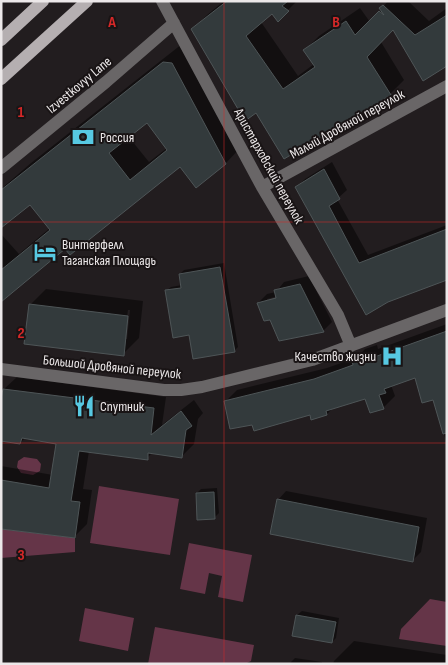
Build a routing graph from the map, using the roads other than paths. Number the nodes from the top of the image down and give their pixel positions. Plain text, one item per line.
1 (43, 1) edge
2 (87, 1) edge
3 (162, 1) edge
4 (174, 23) junction
5 (1, 40) edge
6 (1, 79) edge
7 (447, 86) edge
8 (1, 168) edge
9 (262, 188) junction
10 (447, 310) edge
11 (351, 346) junction
12 (1, 369) edge

1 - 5 main road
2 - 6 main road
3 - 4 street, Аристарховский переулок
4 - 8 street, Izvestkovyy Lane
4 - 9 street, Аристарховский переулок
7 - 9 street, Малый Дровяной переулок
9 - 11 street, Аристарховский переулок
10 - 11 street, Большой Дровяной переулок
11 - 12 street, Большой Дровяной переулок

